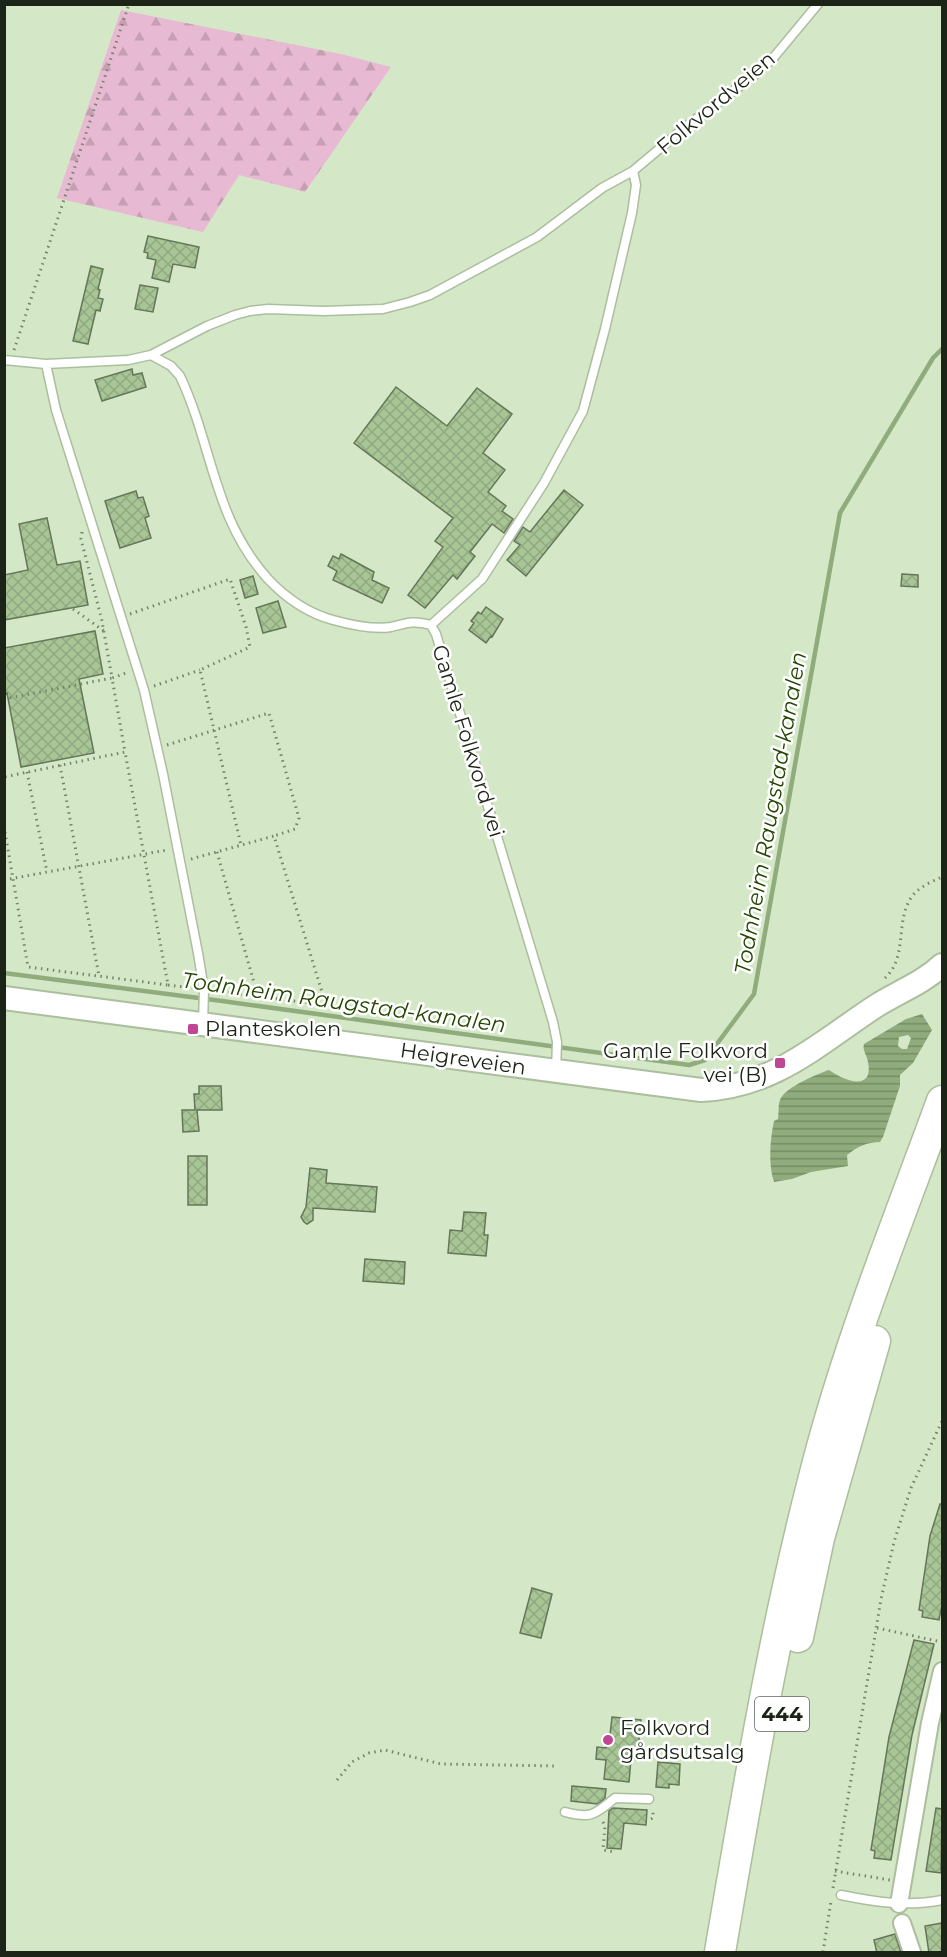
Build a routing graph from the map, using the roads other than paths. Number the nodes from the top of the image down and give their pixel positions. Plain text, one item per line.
1 (819, 4) edge
2 (633, 171) junction
3 (151, 355) junction
4 (8, 360) edge
5 (46, 364) junction
6 (431, 625) junction
7 (942, 965) edge
8 (942, 986) edge
9 (891, 987) junction
10 (4, 998) edge
11 (204, 1017) junction
12 (556, 1055) junction
13 (942, 1101) edge
14 (942, 1156) edge
15 (942, 1671) edge
16 (649, 1799) dead end
17 (565, 1812) dead end
18 (841, 1895) dead end
19 (942, 1900) edge
20 (899, 1904) junction
21 (902, 1923) dead end
22 (720, 1953) edge
23 (739, 1953) edge
24 (912, 1953) edge

1 - 2 lane, Folkvordveien
2 - 3 lane
2 - 6 lane
3 - 5 lane
3 - 6 lane, Gamle Folkvord vei
4 - 5 lane
5 - 11 lane
6 - 12 lane, Gamle Folkvord vei
7 - 9 main road, Heigreveien
8 - 9 main road, Heigreveien
9 - 12 main road, Heigreveien
10 - 11 main road, Heigreveien
11 - 12 main road, Heigreveien
13 - 22 highway, 444
14 - 23 highway, 444
15 - 20 street
16 - 17 lane
18 - 20 lane
19 - 20 lane
21 - 24 street

